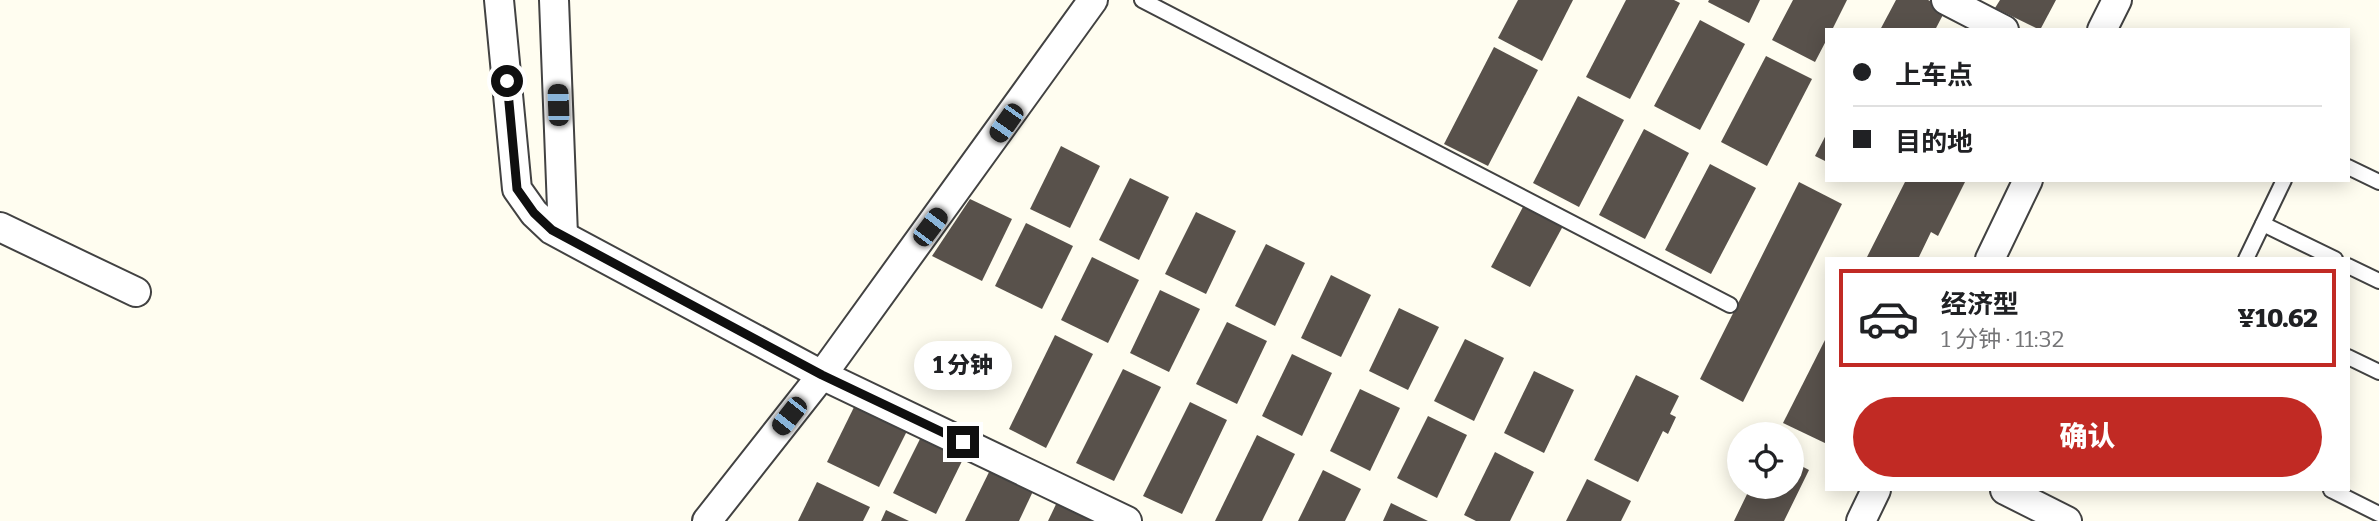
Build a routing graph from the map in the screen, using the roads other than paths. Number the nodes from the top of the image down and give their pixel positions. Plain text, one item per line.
1 (499, 0) edge
2 (554, 0) edge
3 (1093, 0) edge
4 (1142, 0) edge
5 (1946, 0) edge
6 (2117, 0) edge
7 (2000, 28) edge
8 (2103, 28) edge
9 (2350, 168) edge
10 (2027, 182) edge
11 (2283, 182) edge
12 (2379, 182) edge
13 (2263, 224) junction
14 (0, 227) edge
15 (563, 235) junction
16 (1991, 257) edge
17 (2247, 257) edge
18 (2331, 257) edge
19 (2350, 267) edge
20 (2379, 281) edge
21 (136, 292) dead end
22 (1730, 305) dead end
23 (2350, 358) edge
24 (2379, 372) edge
25 (822, 375) junction
26 (1876, 491) edge
27 (2008, 491) edge
28 (2332, 491) edge
29 (2379, 514) edge
30 (707, 521) edge
31 (1127, 521) edge
32 (1861, 521) edge
33 (2067, 521) edge

1 - 15 street
2 - 15 street
3 - 25 street
4 - 22 lane
5 - 7 street
6 - 8 street
9 - 12 lane
10 - 16 street
11 - 13 lane
13 - 17 lane
13 - 18 lane
14 - 21 street
15 - 25 street
19 - 20 lane
23 - 24 lane
25 - 30 street
25 - 31 street
26 - 32 street
27 - 33 street
28 - 29 lane

